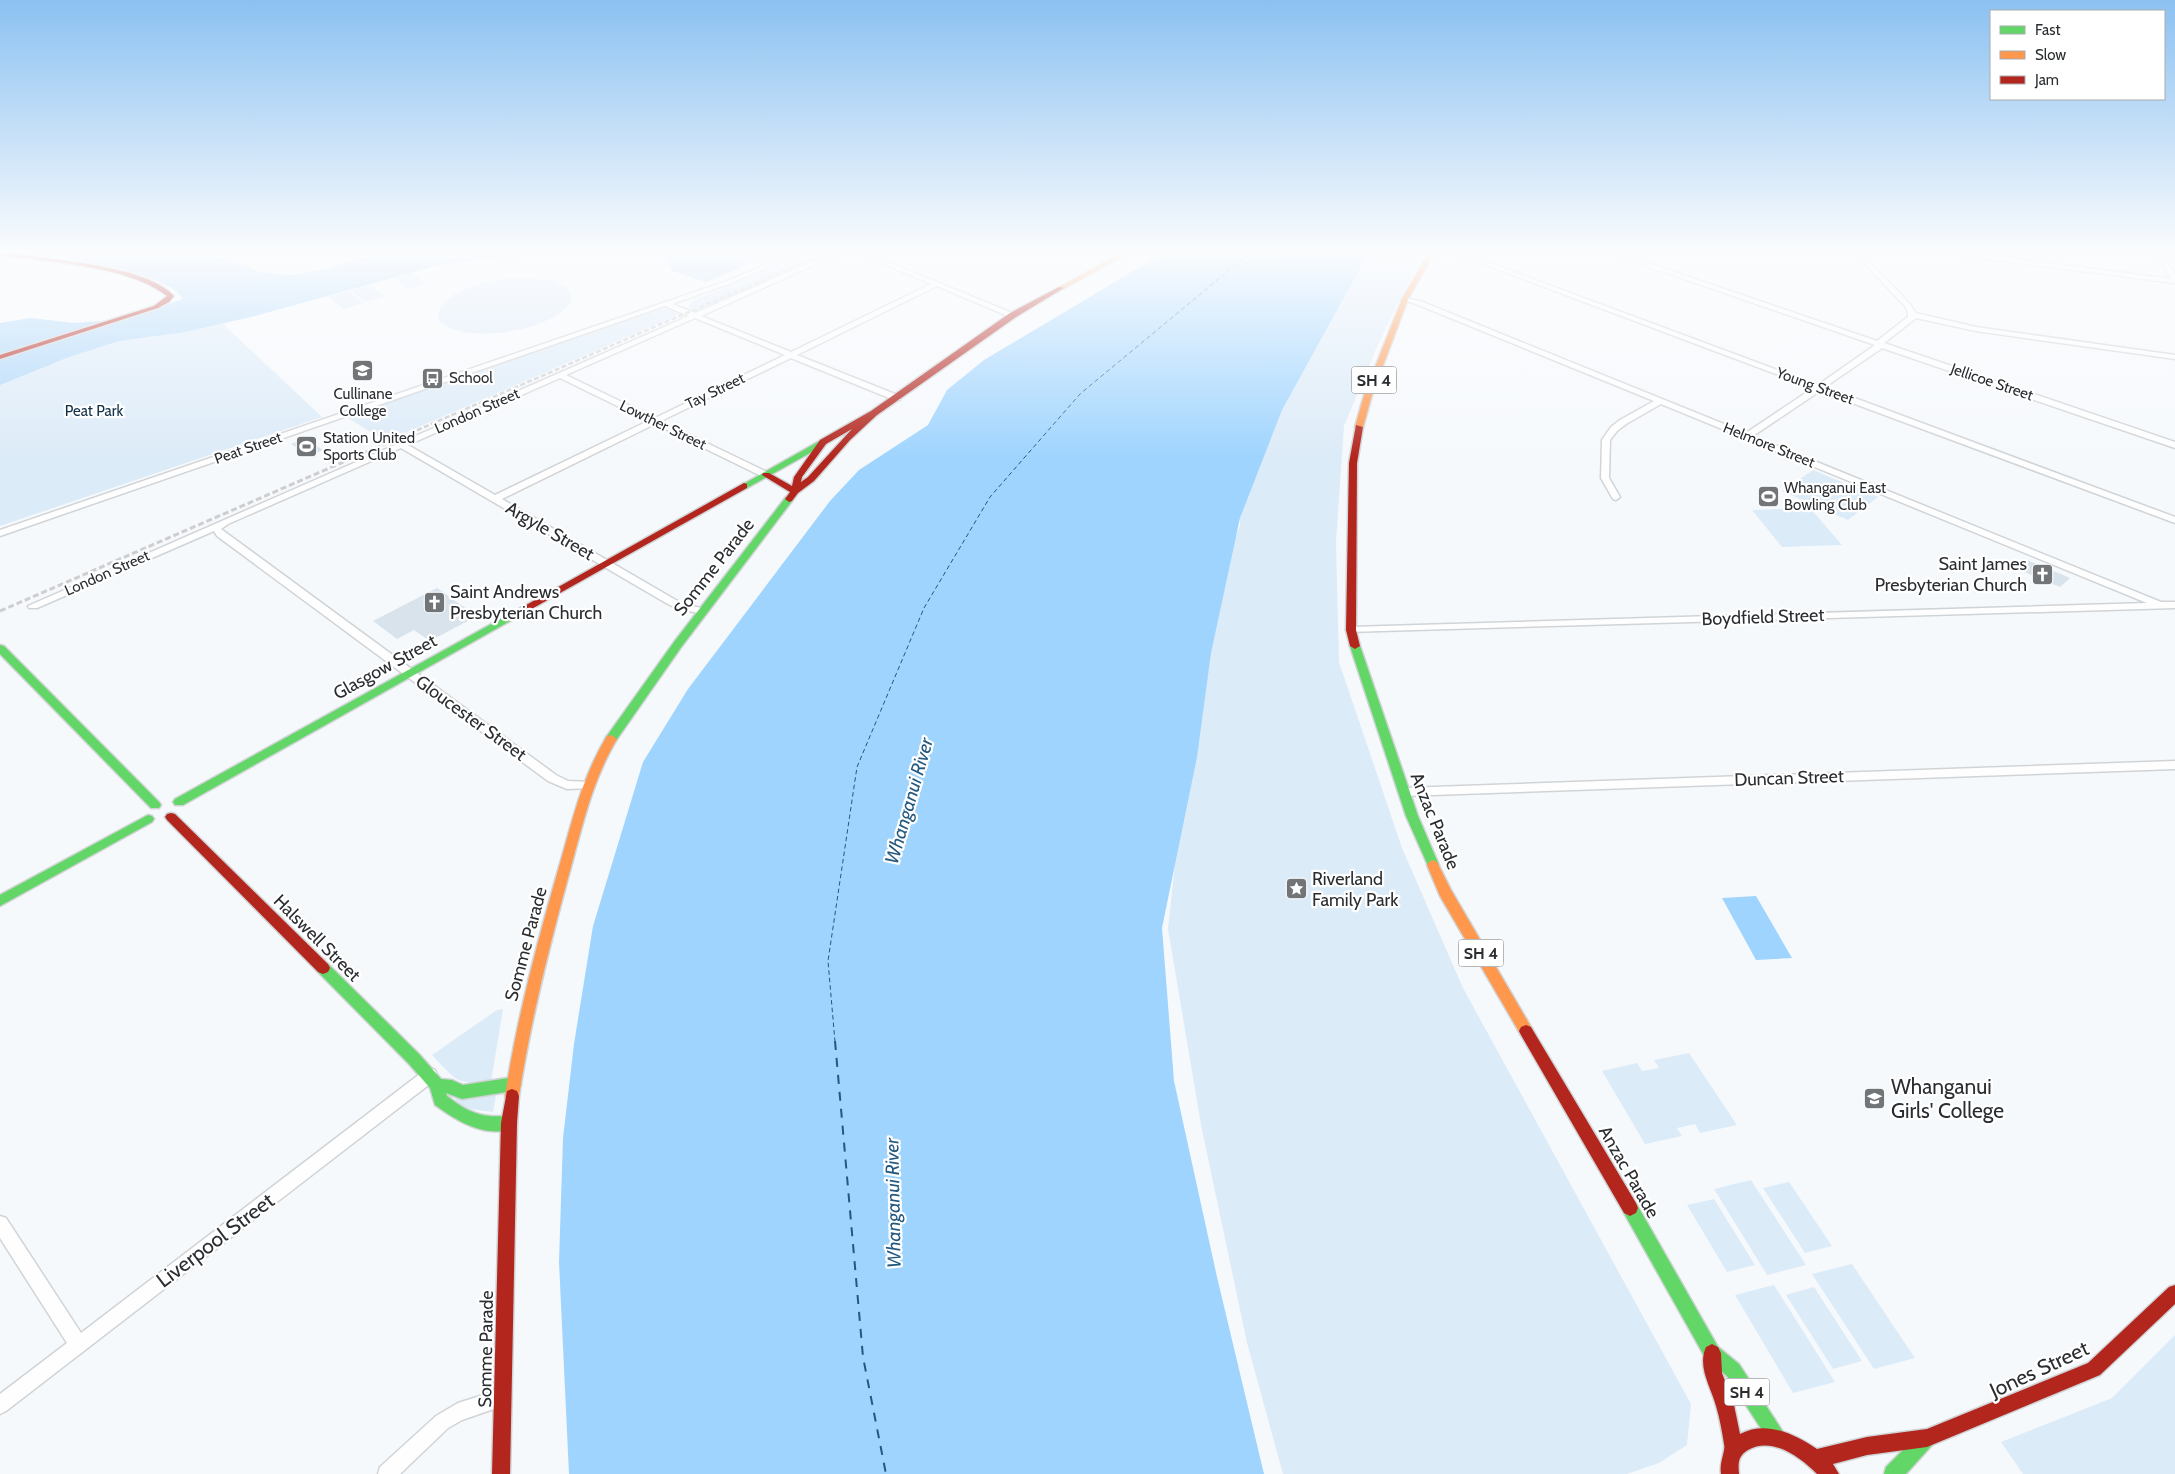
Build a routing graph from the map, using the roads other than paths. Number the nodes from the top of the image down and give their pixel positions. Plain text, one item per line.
1 (113, 321) edge
2 (617, 321) edge
3 (685, 321) edge
4 (708, 321) edge
5 (860, 321) edge
6 (1006, 321) edge
7 (1397, 321) edge
8 (1464, 321) edge
9 (1639, 321) edge
10 (1812, 321) edge
11 (1908, 321) edge
12 (1938, 321) edge
13 (1880, 344) junction
14 (790, 355) junction
15 (0, 357) edge
16 (2175, 357) edge
17 (560, 375) junction
18 (1819, 388) junction
19 (897, 398) junction
20 (1660, 401) junction
21 (874, 413) junction
22 (656, 421) junction
23 (1747, 436) junction
24 (847, 438) junction
25 (823, 442) junction
26 (401, 444) junction
27 (2175, 445) edge
28 (810, 458) junction
29 (766, 475) junction
30 (795, 491) junction
31 (1616, 497) dead end
32 (495, 500) junction
33 (2175, 520) edge
34 (216, 528) junction
35 (0, 533) edge
36 (606, 564) junction
37 (2160, 605) junction
38 (2175, 605) edge
39 (33, 606) dead end
40 (702, 611) junction
41 (1351, 630) junction
42 (0, 648) edge
43 (410, 673) junction
44 (2175, 765) edge
45 (588, 785) junction
46 (1404, 792) junction
47 (179, 802) junction
48 (155, 805) junction
49 (171, 817) junction
50 (148, 819) junction
51 (0, 901) edge
52 (433, 1080) junction
53 (514, 1084) junction
54 (509, 1123) junction
55 (0, 1224) edge
56 (2175, 1293) edge
57 (78, 1344) junction
58 (1712, 1353) junction
59 (502, 1398) junction
60 (0, 1405) edge
61 (1777, 1438) junction
62 (1927, 1438) junction
63 (1734, 1447) junction
64 (1815, 1459) junction
65 (1728, 1473) edge
66 (387, 1474) edge
67 (501, 1474) edge
68 (1830, 1474) edge
69 (1893, 1474) edge

1 - 15 main road
2 - 35 street, Peat Street
3 - 17 street, London Street
4 - 14 street
5 - 14 street, Tay Street
6 - 19 main road, Somme Parade
7 - 41 main road, Anzac Parade / SH 4
8 - 20 street, Helmore Street
9 - 18 street, Young Street
10 - 13 street, Jellicoe Street
11 - 13 street
12 - 16 street
13 - 18 street
13 - 27 street, Jellicoe Street
14 - 19 street
14 - 22 street, Tay Street
17 - 22 street, Lowther Street
17 - 26 street, London Street
18 - 23 street
18 - 33 street, Young Street
19 - 21 main road, Somme Parade
20 - 23 street, Helmore Street
20 - 31 street
21 - 24 main road, Somme Parade
21 - 25 main road, Somme Parade
22 - 29 street, Lowther Street
22 - 32 street, Tay Street
23 - 37 street, Helmore Street
24 - 28 main road, Glasgow Street
24 - 30 main road, Somme Parade
25 - 28 main road, Somme Parade
25 - 29 main road, Glasgow Street
26 - 32 street, Argyle Street
26 - 34 street, London Street
28 - 29 main road, Glasgow Street
28 - 30 main road, Somme Parade
29 - 30 main road
29 - 36 main road, Glasgow Street
30 - 40 main road, Somme Parade
32 - 36 street, Argyle Street
34 - 39 street, London Street
34 - 43 street, Gloucester Street
36 - 40 street, Argyle Street
36 - 43 main road, Glasgow Street
37 - 38 street, Boydfield Street
37 - 41 street, Boydfield Street
40 - 45 main road, Somme Parade
41 - 46 main road, Anzac Parade / SH 4
42 - 48 main road
43 - 45 street, Gloucester Street
43 - 47 main road, Glasgow Street
44 - 46 street, Duncan Street
45 - 53 main road, Somme Parade
46 - 58 main road, Anzac Parade / SH 4
47 - 48 main road, Glasgow Street
47 - 49 main road
48 - 50 main road
49 - 50 main road
49 - 52 main road, Halswell Street
50 - 51 main road
52 - 53 main road, Halswell Street
52 - 54 main road, Halswell Street
52 - 57 street, Liverpool Street
53 - 54 main road, Somme Parade
54 - 59 main road, Somme Parade
55 - 57 street
56 - 62 main road, Jones Street
57 - 60 street, Liverpool Street
58 - 61 main road, Anzac Parade / SH 4
58 - 63 main road, Anzac Parade / SH 4
59 - 66 street
59 - 67 main road, Somme Parade
61 - 63 main road, SH 4
61 - 64 main road, SH 4
62 - 64 main road, Jones Street
62 - 69 main road, Jones Street
63 - 65 main road, SH 4
64 - 68 main road, SH 4

